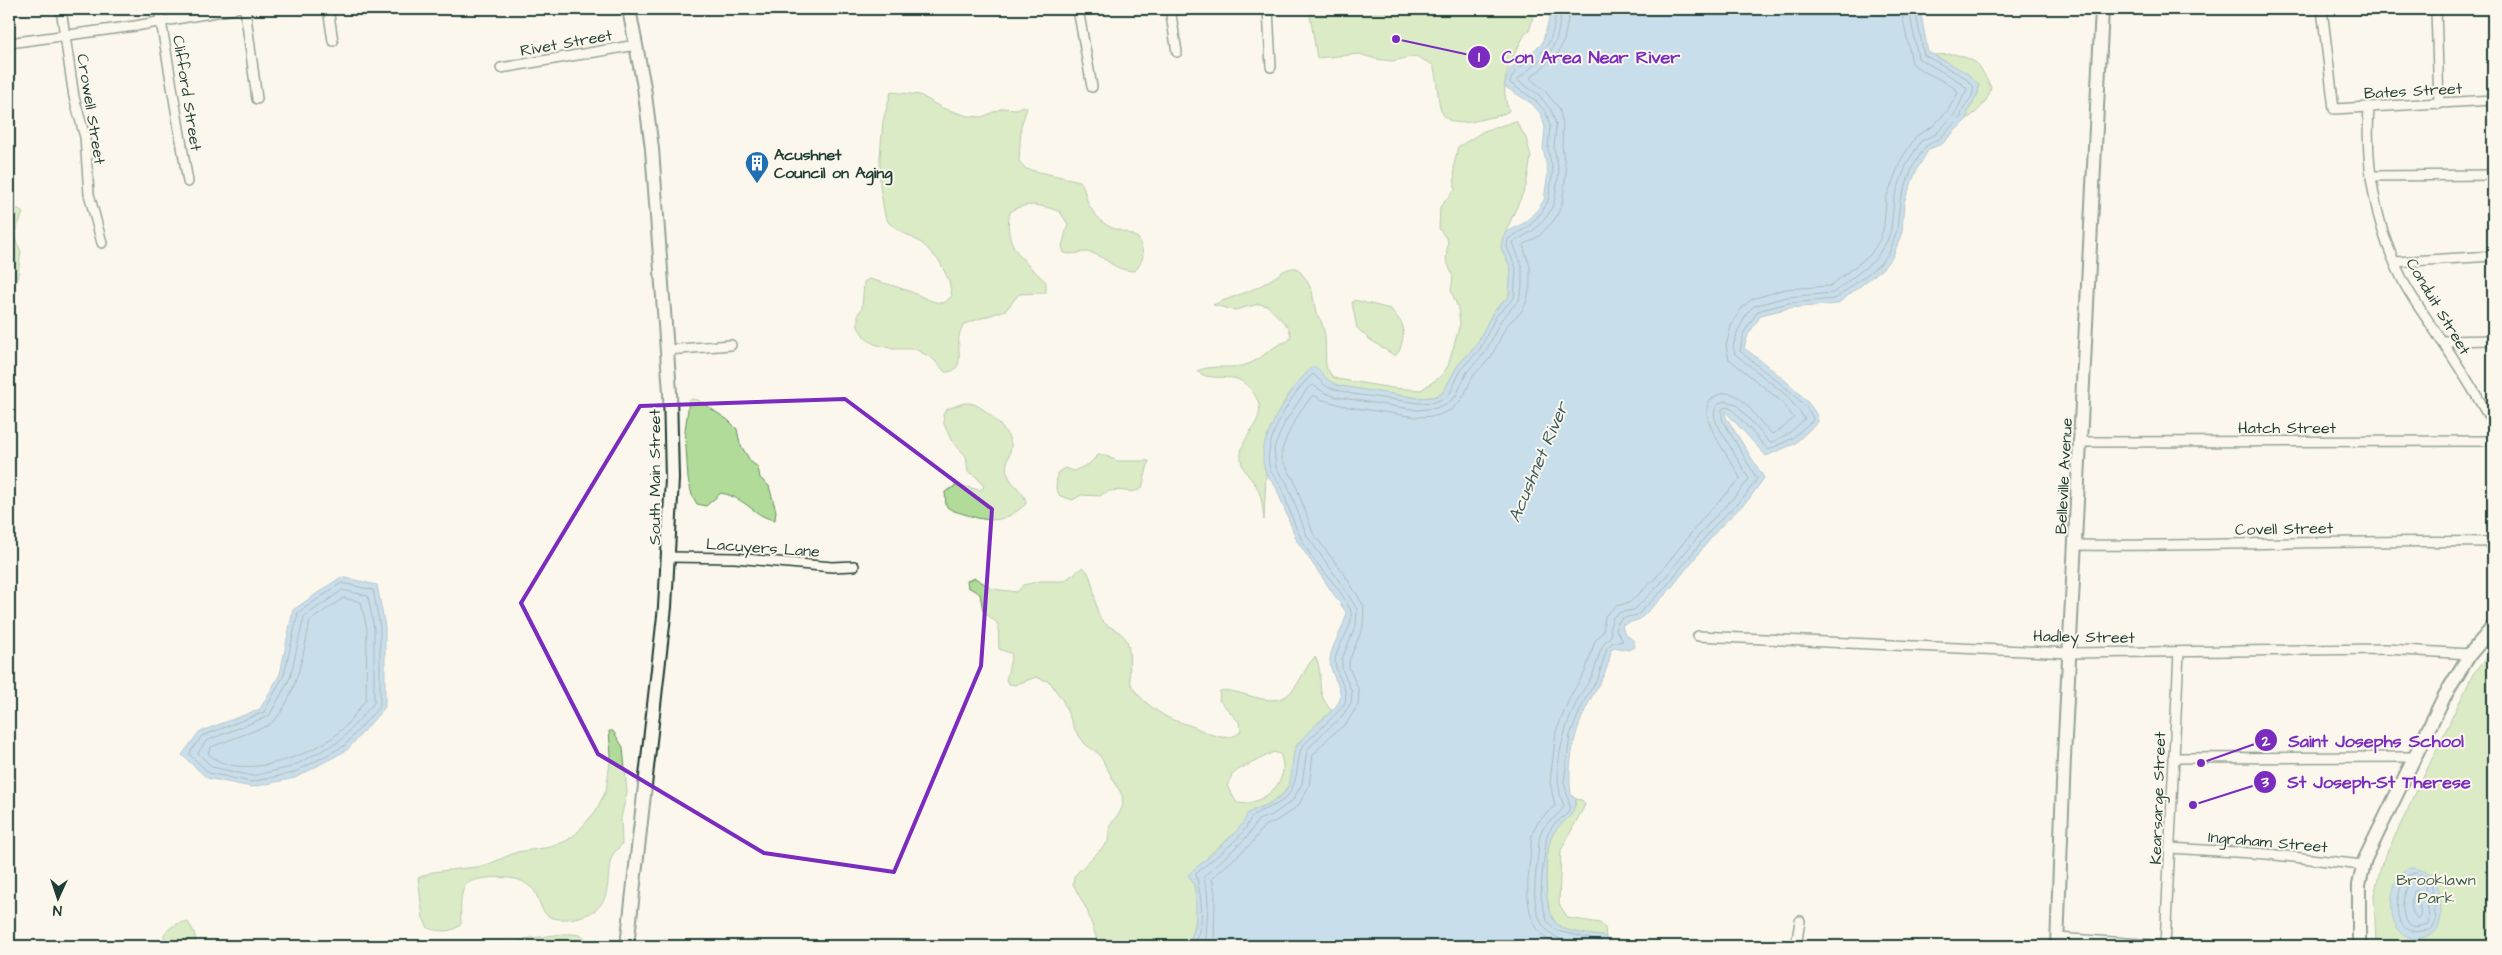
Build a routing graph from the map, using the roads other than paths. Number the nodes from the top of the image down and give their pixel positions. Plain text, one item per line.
1 (61, 9) edge
2 (159, 9) edge
3 (234, 9) edge
4 (245, 9) edge
5 (328, 9) edge
6 (629, 9) edge
7 (1078, 9) edge
8 (1170, 9) edge
9 (1268, 9) edge
10 (2102, 9) edge
11 (2322, 9) edge
12 (2436, 9) edge
13 (161, 22) junction
14 (65, 35) junction
15 (333, 41) dead end
16 (9, 43) edge
17 (636, 45) junction
18 (1177, 52) dead end
19 (1271, 67) dead end
20 (501, 68) dead end
21 (1092, 86) dead end
22 (257, 99) dead end
23 (2493, 100) edge
24 (2439, 104) junction
25 (2369, 107) junction
26 (2493, 175) edge
27 (2371, 176) junction
28 (188, 182) dead end
29 (102, 243) dead end
30 (2493, 256) edge
31 (2395, 262) junction
32 (2493, 340) edge
33 (2442, 341) junction
34 (731, 346) dead end
35 (667, 350) junction
36 (2493, 424) edge
37 (2493, 440) edge
38 (2081, 442) junction
39 (2493, 542) edge
40 (2075, 544) junction
41 (669, 558) junction
42 (854, 566) dead end
43 (2493, 627) edge
44 (1698, 636) dead end
45 (2179, 652) junction
46 (2069, 653) junction
47 (2470, 654) junction
48 (2414, 757) junction
49 (2173, 758) junction
50 (2170, 848) junction
51 (2362, 865) junction
52 (1800, 921) dead end
53 (2057, 942) edge
54 (627, 946) edge
55 (1796, 946) edge
56 (2165, 946) edge
57 (2169, 946) edge
58 (2360, 946) edge

1 - 14 street, Crowell Street
2 - 13 street, Clifford Street
3 - 13 street
4 - 22 street
5 - 15 street
6 - 17 main road, South Main Street
7 - 21 street
8 - 18 street
9 - 19 street
10 - 38 main road, Belleville Avenue
11 - 25 street, Bates Street
12 - 24 street
13 - 14 street
13 - 28 street, Clifford Street
14 - 16 street
14 - 29 street, Crowell Street
17 - 20 street, Rivet Street
17 - 35 main road, South Main Street
23 - 24 street, Bates Street
24 - 25 street, Bates Street
25 - 27 street, Conduit Street
26 - 27 street
27 - 31 street, Conduit Street
30 - 31 street
31 - 33 street, Conduit Street
32 - 33 street
33 - 36 street, Conduit Street
34 - 35 street
35 - 41 main road, South Main Street
37 - 38 street, Hatch Street
38 - 40 main road, Belleville Avenue
39 - 40 street, Covell Street
40 - 46 main road, Belleville Avenue
41 - 42 street, Lacuyers Lane
41 - 54 main road, South Main Street
43 - 47 main road
44 - 46 street, Hadley Street
45 - 46 street, Hadley Street
45 - 47 street, Hadley Street
45 - 49 street, Kearsarge Street
46 - 53 main road, Belleville Avenue
47 - 48 main road
48 - 49 street
48 - 51 main road
49 - 50 street, Kearsarge Street
50 - 51 street, Ingraham Street
50 - 56 street, Kearsarge Street
51 - 58 main road
52 - 55 street
53 - 56 street
56 - 57 street

